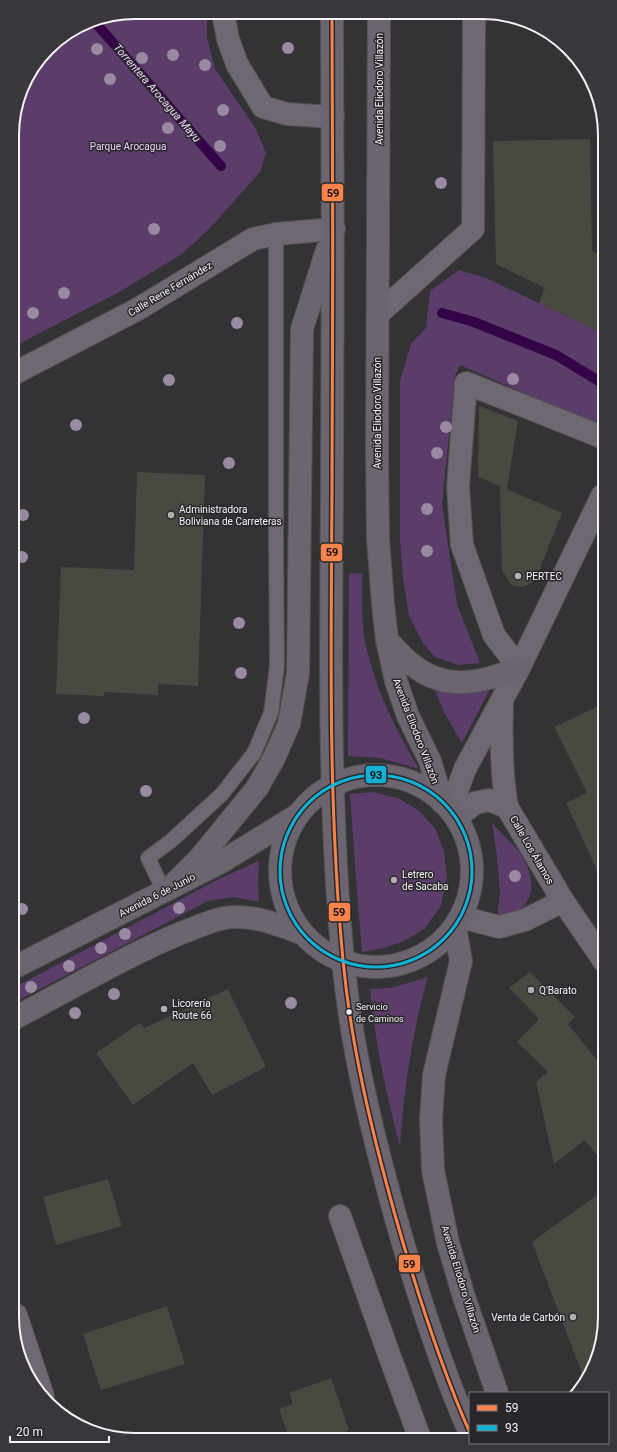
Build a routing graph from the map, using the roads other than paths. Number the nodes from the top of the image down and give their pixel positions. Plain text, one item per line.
1 (224, 19) edge
2 (332, 19) edge
3 (380, 19) edge
4 (474, 19) edge
5 (333, 117) junction
6 (334, 229) junction
7 (276, 234) junction
8 (378, 314) junction
9 (19, 371) edge
10 (598, 435) edge
11 (598, 504) edge
12 (387, 640) junction
13 (519, 668) junction
14 (502, 701) junction
15 (334, 784) junction
16 (507, 807) junction
17 (449, 810) junction
18 (296, 816) junction
19 (167, 890) junction
20 (563, 901) junction
21 (458, 922) junction
22 (301, 933) junction
23 (598, 952) edge
24 (343, 962) junction
25 (19, 965) edge
26 (19, 1016) edge
27 (340, 1216) dead end
28 (20, 1327) edge
29 (37, 1378) edge
30 (497, 1392) edge
31 (469, 1431) edge
32 (418, 1433) edge

1 - 5 street
2 - 5 highway
3 - 8 highway, Avenida Eliodoro Villazón
4 - 8 street
5 - 6 highway
6 - 7 street, Calle Rene Fernández
6 - 15 highway
6 - 19 highway
7 - 9 street, Calle Rene Fernández
7 - 19 lane
8 - 12 highway, Avenida Eliodoro Villazón
10 - 13 street
11 - 13 street
12 - 13 highway
12 - 17 highway, Avenida Eliodoro Villazón
13 - 14 street
14 - 16 street
14 - 17 street
15 - 17 highway
15 - 18 highway
15 - 24 highway
16 - 17 street, Calle Los Álamos
16 - 20 street, Calle Los Álamos
17 - 21 highway
18 - 19 highway, Avenida 6 de Junio
18 - 22 highway
19 - 25 highway, Avenida 6 de Junio
20 - 21 street
20 - 23 street, Calle Los Álamos
21 - 24 highway
21 - 30 highway, Avenida Eliodoro Villazón
22 - 24 highway
22 - 26 highway
24 - 31 highway
27 - 32 street
28 - 29 street

